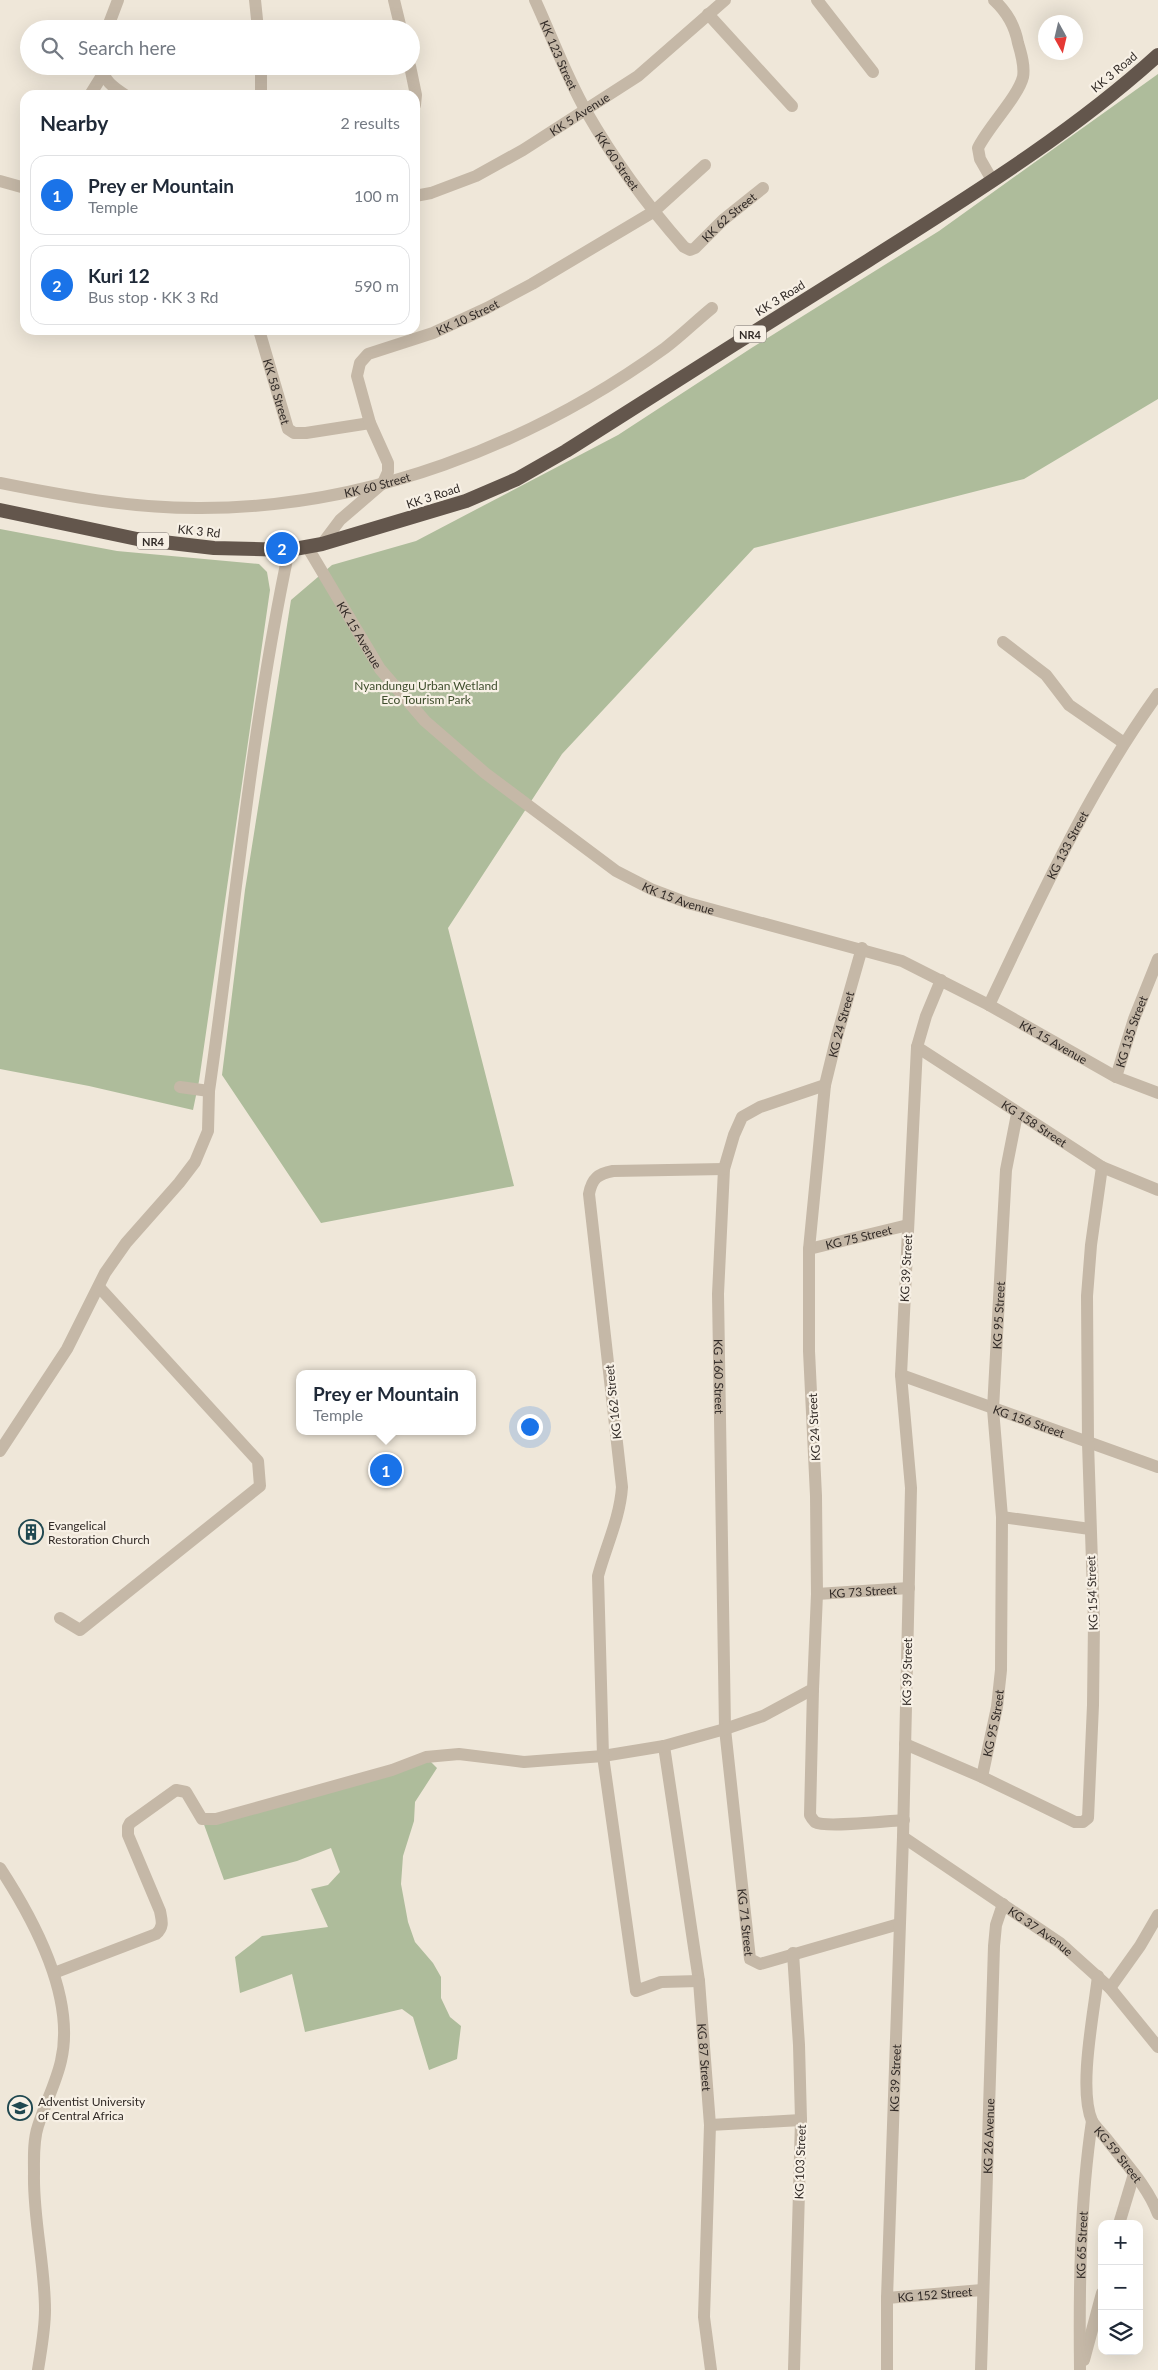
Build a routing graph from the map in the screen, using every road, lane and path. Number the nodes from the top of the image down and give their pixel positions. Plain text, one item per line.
1 (118, 0) edge
2 (255, 0) edge
3 (394, 0) edge
4 (535, 0) edge
5 (817, 0) edge
6 (994, 0) edge
7 (722, 1) edge
8 (708, 14) junction
9 (110, 20) edge
10 (257, 20) edge
11 (399, 20) edge
12 (1158, 55) edge
13 (873, 72) dead end
14 (100, 75) edge
15 (105, 75) edge
16 (261, 75) edge
17 (412, 75) edge
18 (92, 90) edge
19 (117, 90) edge
20 (261, 90) edge
21 (415, 90) edge
22 (792, 106) dead end
23 (585, 110) junction
24 (705, 165) dead end
25 (992, 180) junction
26 (0, 181) edge
27 (20, 187) edge
28 (763, 188) dead end
29 (420, 195) edge
30 (654, 212) junction
31 (672, 233) joint
32 (712, 308) dead end
33 (260, 335) edge
34 (370, 423) junction
35 (383, 483) junction
36 (0, 484) edge
37 (0, 510) edge
38 (322, 544) junction
39 (308, 548) junction
40 (289, 550) junction
41 (1003, 642) dead end
42 (1158, 694) edge
43 (1124, 743) junction
44 (862, 948) junction
45 (1158, 959) edge
46 (940, 980) junction
47 (989, 1005) junction
48 (917, 1047) junction
49 (1116, 1077) junction
50 (825, 1085) junction
51 (180, 1087) dead end
52 (210, 1091) junction
53 (1158, 1093) edge
54 (1017, 1114) junction
55 (1102, 1167) junction
56 (724, 1169) junction
57 (1158, 1190) edge
58 (908, 1225) junction
59 (809, 1249) junction
60 (99, 1287) junction
61 (901, 1375) junction
62 (993, 1409) junction
63 (1088, 1443) junction
64 (0, 1451) edge
65 (1158, 1467) edge
66 (1002, 1517) junction
67 (1090, 1529) junction
68 (909, 1588) junction
69 (817, 1594) junction
70 (60, 1618) dead end
71 (814, 1689) junction
72 (725, 1730) junction
73 (905, 1744) junction
74 (664, 1746) junction
75 (603, 1756) junction
76 (982, 1778) junction
77 (904, 1820) junction
78 (903, 1837) junction
79 (0, 1868) edge
80 (1003, 1904) junction
81 (1158, 1915) edge
82 (899, 1924) junction
83 (793, 1954) junction
84 (54, 1973) junction
85 (1098, 1976) junction
86 (699, 1981) junction
87 (1110, 1988) junction
88 (1158, 2046) edge
89 (801, 2120) junction
90 (1092, 2121) junction
91 (710, 2125) junction
92 (1134, 2174) junction
93 (1158, 2214) edge
94 (1121, 2220) edge
95 (982, 2290) junction
96 (887, 2298) junction
97 (1098, 2307) edge
98 (38, 2370) edge
99 (711, 2370) edge
100 (794, 2370) edge
101 (887, 2370) edge
102 (981, 2370) edge
103 (1081, 2370) edge

1 - 9 street
2 - 10 street
3 - 11 street
4 - 23 street, KK 123 Street
5 - 13 street
6 - 25 street
7 - 8 street, KK 5 Avenue
8 - 22 street
8 - 23 street, KK 5 Avenue
12 - 25 highway, KK 3 Road / NR4
14 - 18 street
15 - 19 street
16 - 20 street
17 - 21 street
23 - 29 street, KK 5 Avenue
23 - 30 street, KK 60 Street
24 - 30 street, KK 10 Street
25 - 38 highway, KK 3 Road / NR4
26 - 27 street
28 - 31 street, KK 62 Street
30 - 31 street, KK 60 Street
30 - 34 street, KK 10 Street
32 - 35 street, KK 60 Street
33 - 34 street, KK 58 Street
34 - 35 street, KK 10 Street
35 - 36 street, KK 60 Street
35 - 38 street
37 - 40 highway, KK 3 Rd / NR4
38 - 39 highway, KK 3 Road / NR4
39 - 40 highway, KK 3 Rd / NR4
39 - 44 street, KK 15 Avenue
40 - 52 street
41 - 43 street
42 - 43 street, KG 133 Street
43 - 47 street, KG 133 Street
44 - 46 street, KK 15 Avenue
44 - 50 street, KG 24 Street
45 - 49 street, KG 135 Street
46 - 47 street, KK 15 Avenue
46 - 48 street, KG 39 Street
47 - 49 street, KK 15 Avenue
48 - 54 street, KG 158 Street
48 - 58 street, KG 39 Street
49 - 53 street, KK 15 Avenue
50 - 56 street, KG 160 Street
50 - 59 street, KG 24 Street
51 - 52 street
52 - 60 street
54 - 55 street, KG 158 Street
54 - 62 street, KG 95 Street
55 - 57 street, KG 158 Street
55 - 63 street, KG 154 Street
56 - 72 street, KG 160 Street
56 - 75 street, KG 162 Street
58 - 59 street, KG 75 Street
58 - 61 street, KG 39 Street
59 - 69 street, KG 24 Street
60 - 64 street
60 - 70 street
61 - 62 street, KG 156 Street
61 - 68 street, KG 39 Street
62 - 63 street, KG 156 Street
62 - 66 street, KG 95 Street
63 - 65 street, KG 156 Street
63 - 67 street, KG 154 Street
66 - 67 street
66 - 76 street, KG 95 Street
67 - 76 street, KG 154 Street
68 - 69 street, KG 73 Street
68 - 73 street, KG 39 Street
69 - 71 street, KG 24 Street
71 - 72 street
71 - 77 street, KG 24 Street
72 - 74 street
72 - 83 street, KG 71 Street
73 - 76 street, KG 154 Street
73 - 77 street, KG 39 Street
74 - 75 street
74 - 86 street, KG 87 Street
75 - 84 street
75 - 86 street
77 - 78 street, KG 39 Street
78 - 80 street, KG 37 Avenue
78 - 82 street, KG 39 Street
79 - 84 street
80 - 85 street, KG 37 Avenue
80 - 95 street, KG 26 Avenue
81 - 87 street
82 - 83 street, KG 71 Street
82 - 96 street, KG 39 Street
83 - 89 street, KG 103 Street
84 - 98 street
85 - 87 street, KG 37 Avenue
85 - 90 street
86 - 91 street, KG 87 Street
87 - 88 street, KG 37 Avenue
89 - 91 street
89 - 100 street, KG 103 Street
90 - 92 street, KG 59 Street
90 - 103 street, KG 65 Street
91 - 99 street, KG 87 Street
92 - 93 street, KG 59 Street
92 - 94 street
95 - 96 street, KG 152 Street
95 - 102 street, KG 26 Avenue
96 - 101 street, KG 39 Street
97 - 103 street

